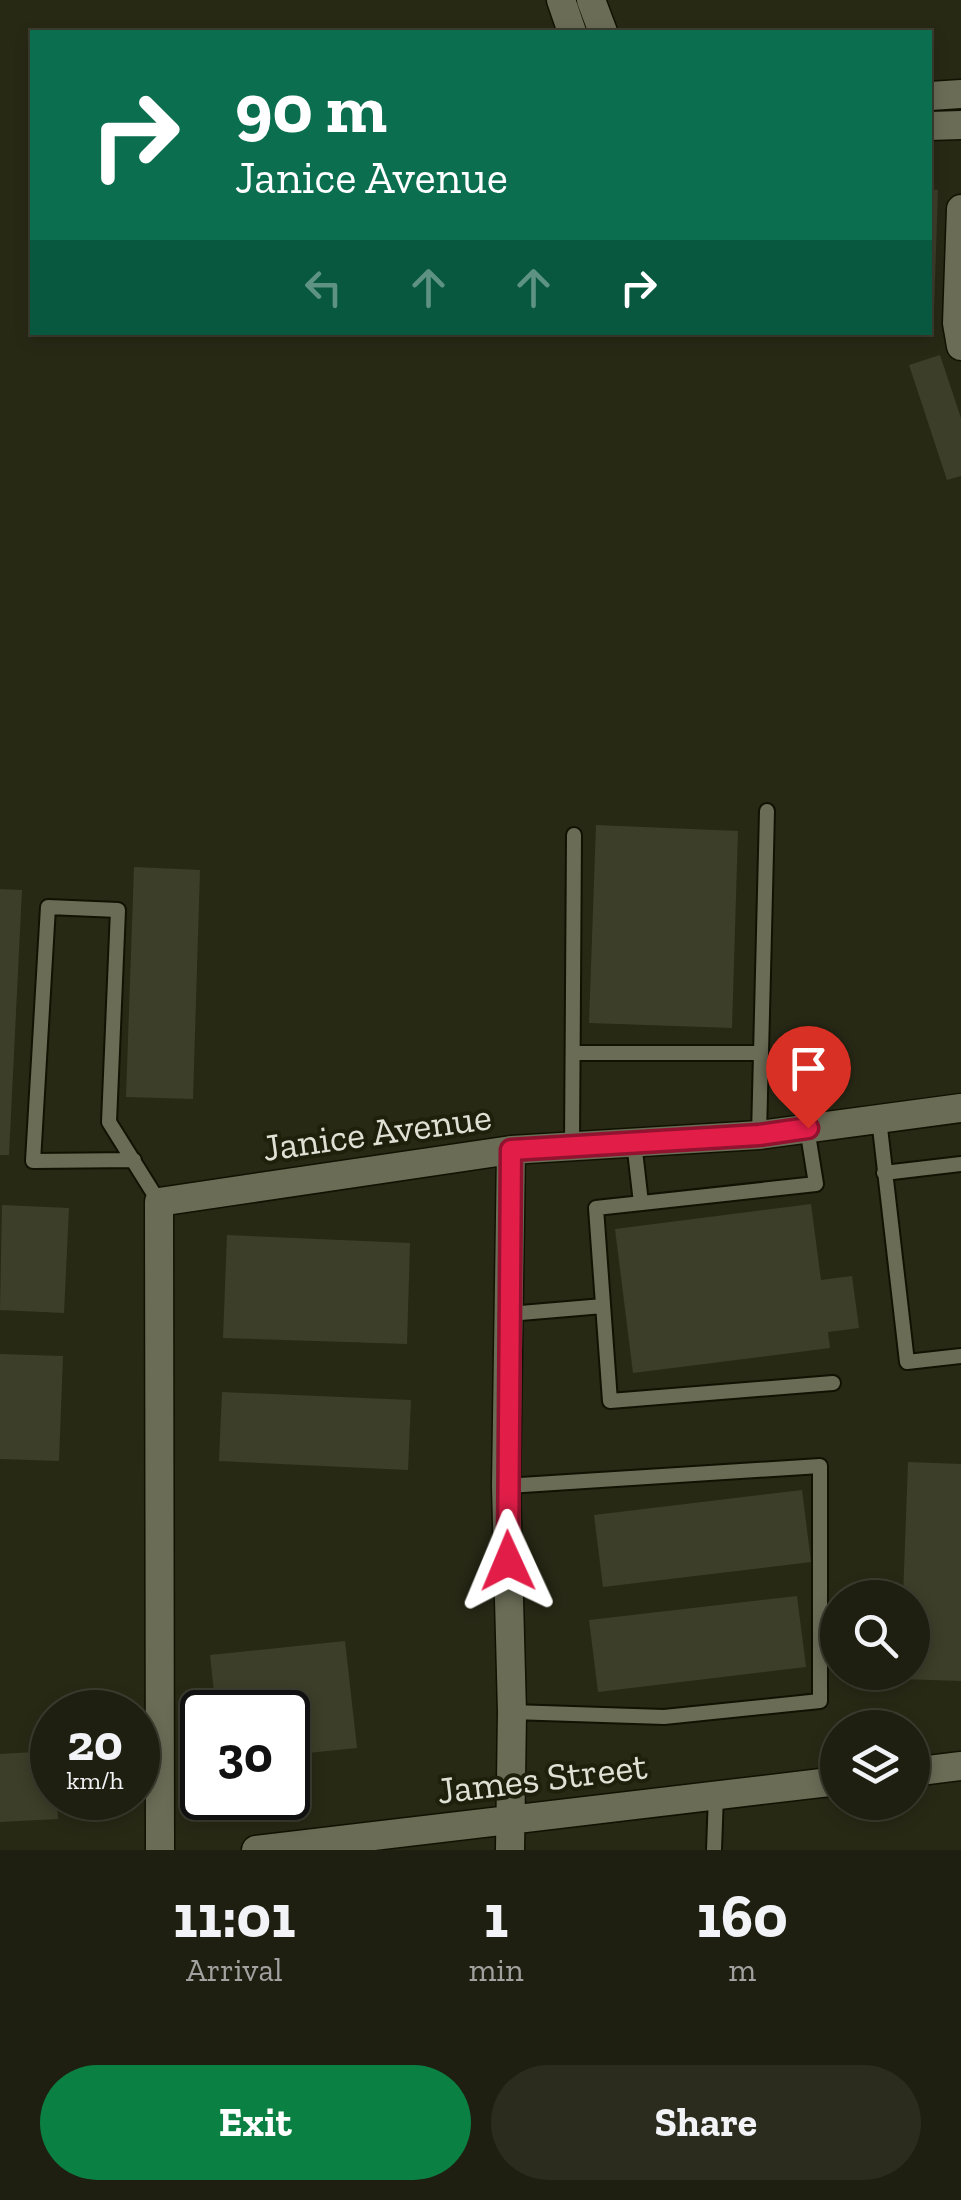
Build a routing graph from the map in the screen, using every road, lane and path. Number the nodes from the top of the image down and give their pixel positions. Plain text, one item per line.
1 (561, 0) edge
2 (591, 0) edge
3 (571, 30) edge
4 (602, 30) edge
5 (961, 94) edge
6 (932, 96) edge
7 (932, 126) edge
8 (961, 126) edge
9 (961, 209) edge
10 (961, 346) edge
11 (767, 810) dead end
12 (574, 835) dead end
13 (574, 1052) junction
14 (761, 1053) junction
15 (961, 1108) edge
16 (879, 1119) junction
17 (808, 1128) junction
18 (759, 1135) junction
19 (634, 1142) junction
20 (572, 1146) junction
21 (511, 1150) junction
22 (134, 1160) junction
23 (961, 1164) edge
24 (884, 1173) junction
25 (159, 1202) junction
26 (641, 1203) junction
27 (603, 1306) junction
28 (509, 1314) junction
29 (961, 1356) edge
30 (833, 1383) dead end
31 (506, 1486) junction
32 (512, 1712) junction
33 (961, 1766) edge
34 (930, 1770) edge
35 (820, 1782) edge
36 (716, 1795) junction
37 (510, 1819) junction
38 (160, 1850) edge
39 (256, 1850) edge
40 (510, 1850) edge
41 (714, 1850) edge

1 - 3 street
2 - 4 street
5 - 6 street
7 - 8 street
9 - 10 street
11 - 14 lane
12 - 13 lane
13 - 14 lane
13 - 20 lane
14 - 18 lane
15 - 16 street, Janice Avenue
16 - 17 street, Janice Avenue
16 - 24 lane
17 - 18 street, Janice Avenue
17 - 26 lane
18 - 19 street, Janice Avenue
19 - 20 street, Janice Avenue
19 - 26 lane
20 - 21 street, Janice Avenue
21 - 25 street, Janice Avenue
21 - 28 street
22 - 22 lane
22 - 25 lane
23 - 24 lane
24 - 29 lane
25 - 38 street
26 - 27 lane
27 - 28 lane
27 - 30 lane
28 - 31 street
31 - 32 street
31 - 32 lane
32 - 37 street
33 - 34 street
35 - 36 street, James Street
36 - 37 street, James Street
36 - 41 lane
37 - 39 street, James Street
37 - 40 street

